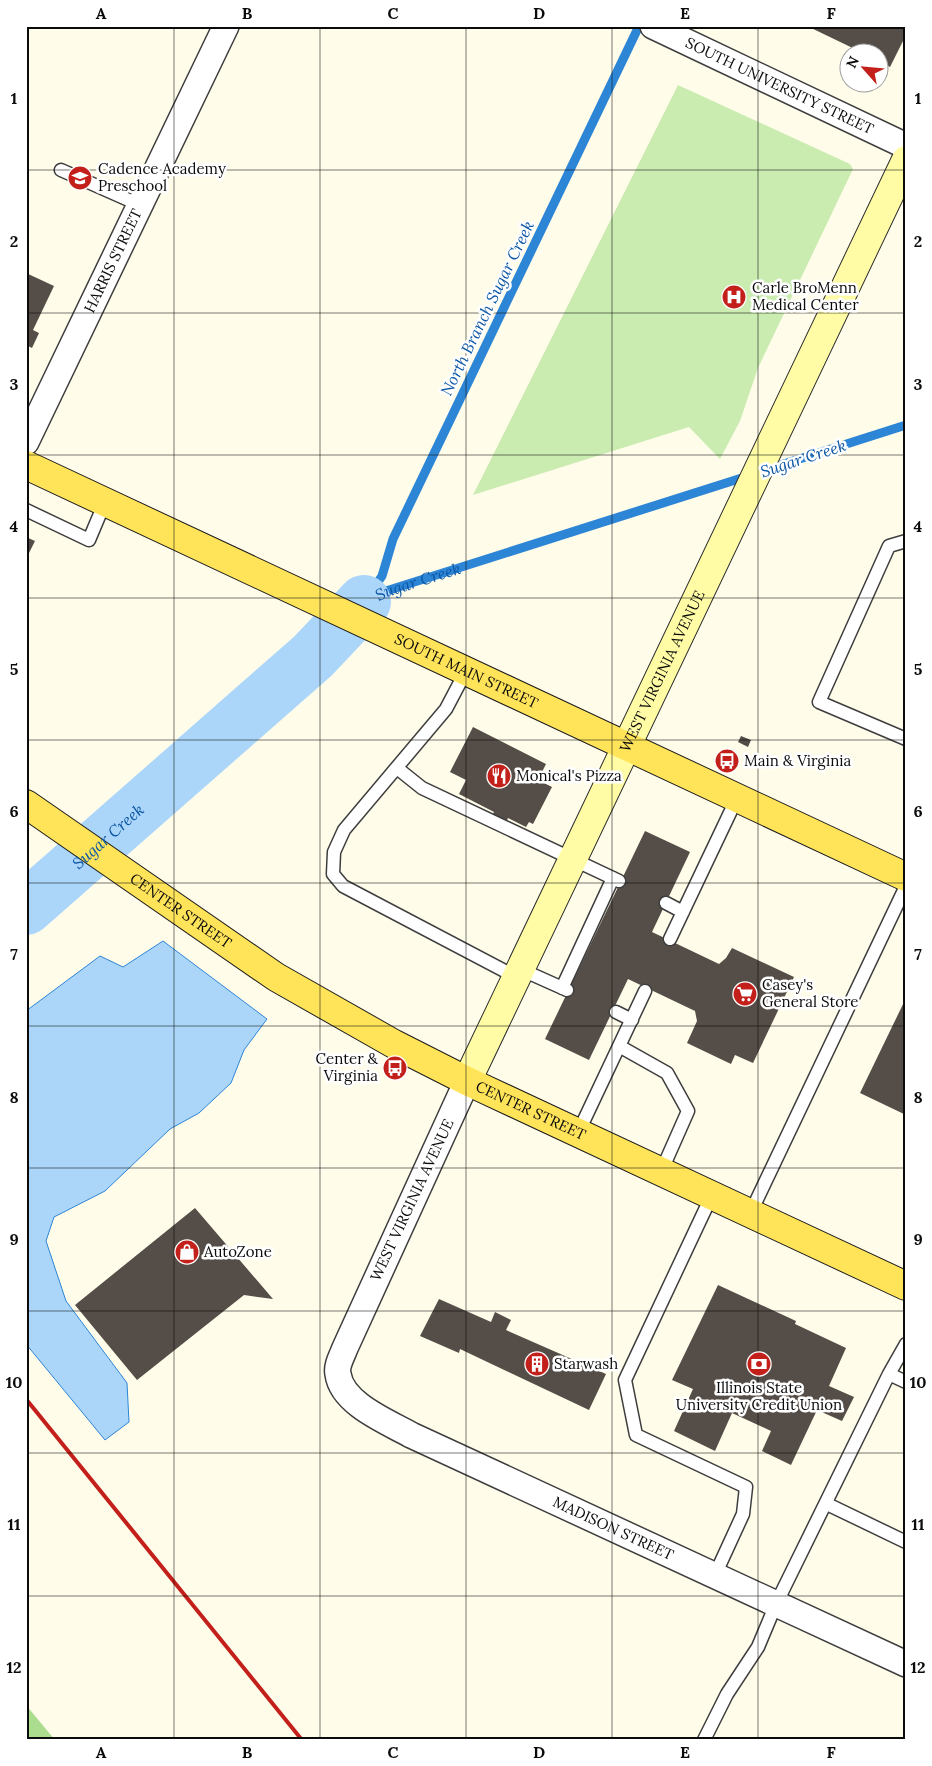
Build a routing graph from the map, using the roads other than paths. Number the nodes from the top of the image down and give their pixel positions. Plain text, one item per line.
1 (226, 26) edge
2 (653, 26) edge
3 (906, 146) edge
4 (906, 160) edge
5 (61, 170) dead end
6 (140, 205) junction
7 (26, 442) edge
8 (26, 465) edge
9 (105, 502) junction
10 (26, 510) edge
11 (906, 541) edge
12 (458, 668) junction
13 (906, 740) edge
14 (625, 747) junction
15 (397, 768) junction
16 (737, 798) junction
17 (37, 811) edge
18 (572, 859) junction
19 (906, 877) edge
20 (906, 886) edge
21 (666, 903) dead end
22 (683, 912) junction
23 (670, 939) dead end
24 (518, 973) junction
25 (645, 992) dead end
26 (616, 1012) dead end
27 (632, 1020) junction
28 (619, 1046) junction
29 (467, 1081) junction
30 (578, 1133) junction
31 (661, 1172) junction
32 (712, 1195) junction
33 (750, 1214) junction
34 (906, 1286) edge
35 (906, 1344) edge
36 (338, 1374) joint
37 (889, 1374) junction
38 (906, 1382) edge
39 (827, 1504) junction
40 (906, 1542) edge
41 (715, 1575) junction
42 (776, 1604) junction
43 (906, 1664) edge
44 (704, 1740) edge

1 - 6 street, HARRIS STREET
2 - 3 street, SOUTH UNIVERSITY STREET
4 - 14 street, WEST VIRGINIA AVENUE
5 - 6 lane
6 - 7 street, HARRIS STREET
8 - 9 main road, SOUTH MAIN STREET
9 - 10 lane
9 - 12 main road, SOUTH MAIN STREET
11 - 13 lane
12 - 14 main road, SOUTH MAIN STREET
12 - 15 lane
14 - 16 main road, SOUTH MAIN STREET
14 - 18 street, WEST VIRGINIA AVENUE
15 - 18 lane
15 - 24 lane
16 - 19 main road, SOUTH MAIN STREET
16 - 22 lane
17 - 29 main road, CENTER STREET
18 - 24 street, WEST VIRGINIA AVENUE
18 - 24 lane
20 - 33 lane
21 - 22 lane
22 - 23 lane
24 - 29 street, WEST VIRGINIA AVENUE
25 - 27 lane
26 - 27 lane
27 - 28 lane
28 - 30 lane
28 - 31 lane
29 - 30 main road, CENTER STREET
29 - 36 street, WEST VIRGINIA AVENUE
30 - 31 main road, CENTER STREET
31 - 32 main road, CENTER STREET
32 - 33 main road, CENTER STREET
32 - 41 lane
33 - 34 main road, CENTER STREET
35 - 37 lane
36 - 41 street, MADISON STREET
37 - 38 lane
37 - 39 lane
39 - 40 lane
39 - 42 lane
41 - 42 street, MADISON STREET
42 - 43 street, MADISON STREET
42 - 44 lane

